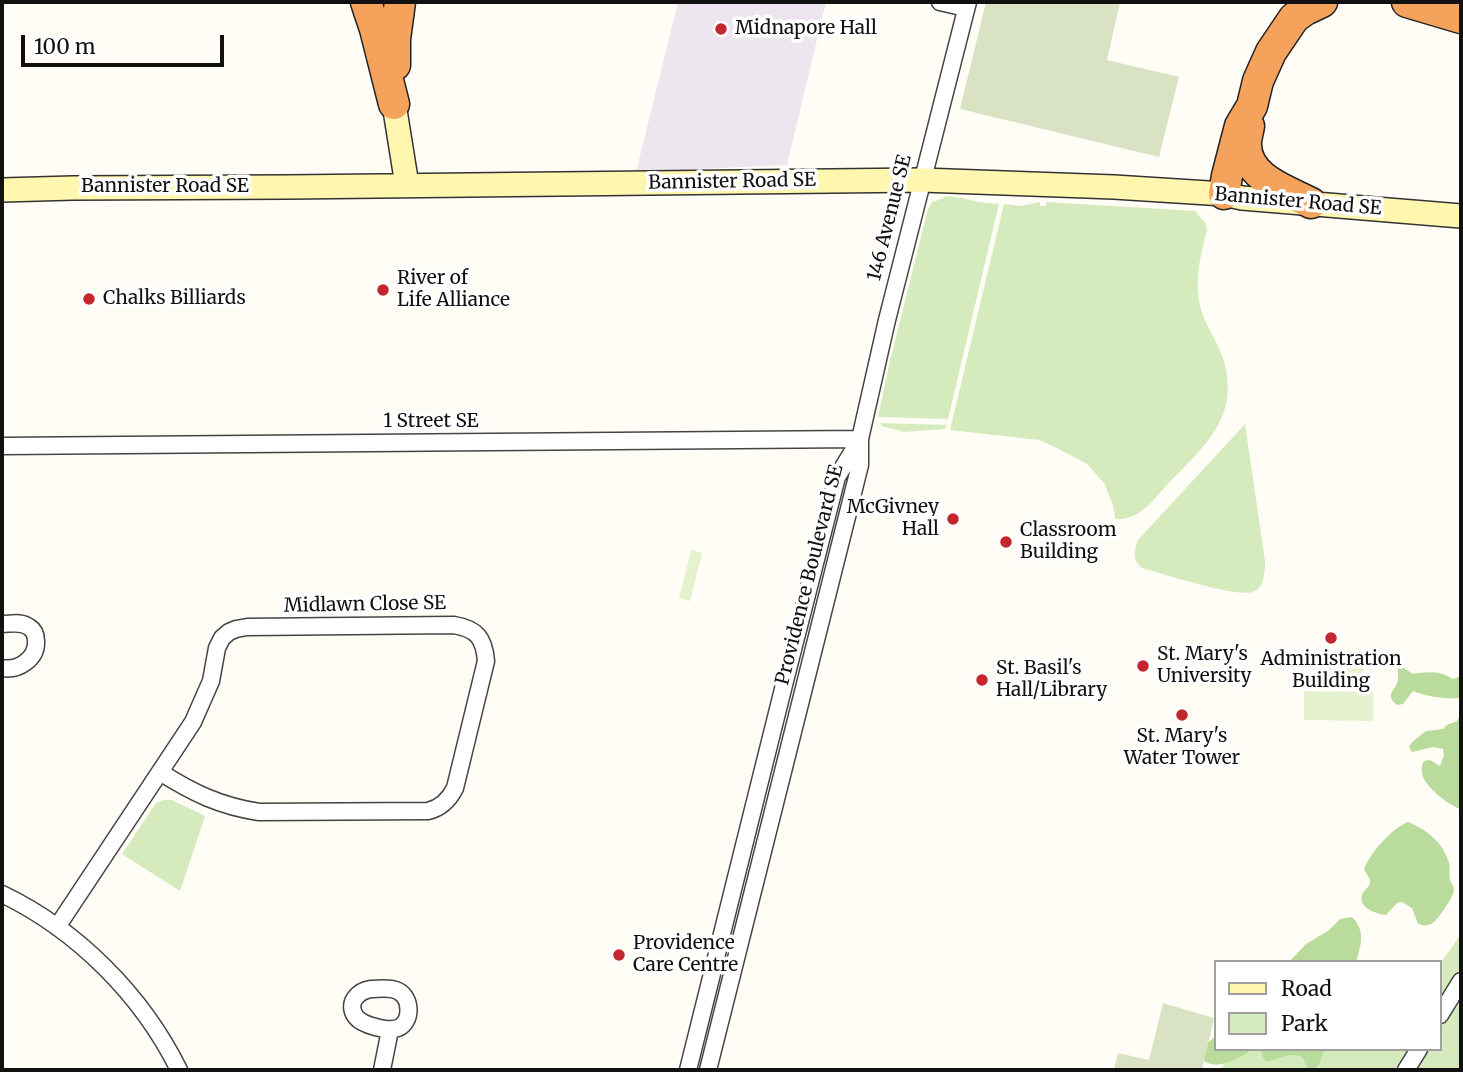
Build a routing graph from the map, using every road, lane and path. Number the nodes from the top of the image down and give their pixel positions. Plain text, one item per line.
1 (366, 2) edge
2 (400, 2) edge
3 (940, 2) edge
4 (1322, 2) edge
5 (1408, 2) edge
6 (967, 5) edge
7 (1461, 18) edge
8 (394, 104) junction
9 (1252, 106) junction
10 (922, 180) junction
11 (407, 185) junction
12 (2, 190) edge
13 (1224, 194) junction
14 (1311, 204) junction
15 (1461, 216) edge
16 (860, 439) junction
17 (2, 446) edge
18 (2, 624) edge
19 (4, 673) edge
20 (160, 772) junction
21 (2, 894) edge
22 (57, 927) junction
23 (1461, 981) edge
24 (1442, 1012) edge
25 (390, 1030) dead end
26 (1418, 1051) edge
27 (179, 1070) edge
28 (382, 1070) edge
29 (688, 1070) edge
30 (708, 1070) edge
31 (1406, 1070) edge

1 - 8 highway
2 - 8 highway
3 - 6 street
4 - 9 highway
5 - 7 highway
6 - 10 street, 146 Avenue SE
8 - 11 street
9 - 13 highway
9 - 14 highway
10 - 11 street, Bannister Road SE
10 - 13 street, Bannister Road SE
10 - 16 street, 146 Avenue SE
11 - 12 street, Bannister Road SE
13 - 14 street, Bannister Road SE
14 - 15 street, Bannister Road SE
16 - 17 street, 1 Street SE
16 - 29 street, Providence Boulevard SE
16 - 30 street, Providence Boulevard SE
18 - 19 street
20 - 20 street, Midlawn Close SE
20 - 22 street, Midlawn Close SE
21 - 22 street
22 - 27 street
23 - 24 street
25 - 28 street
26 - 31 street

